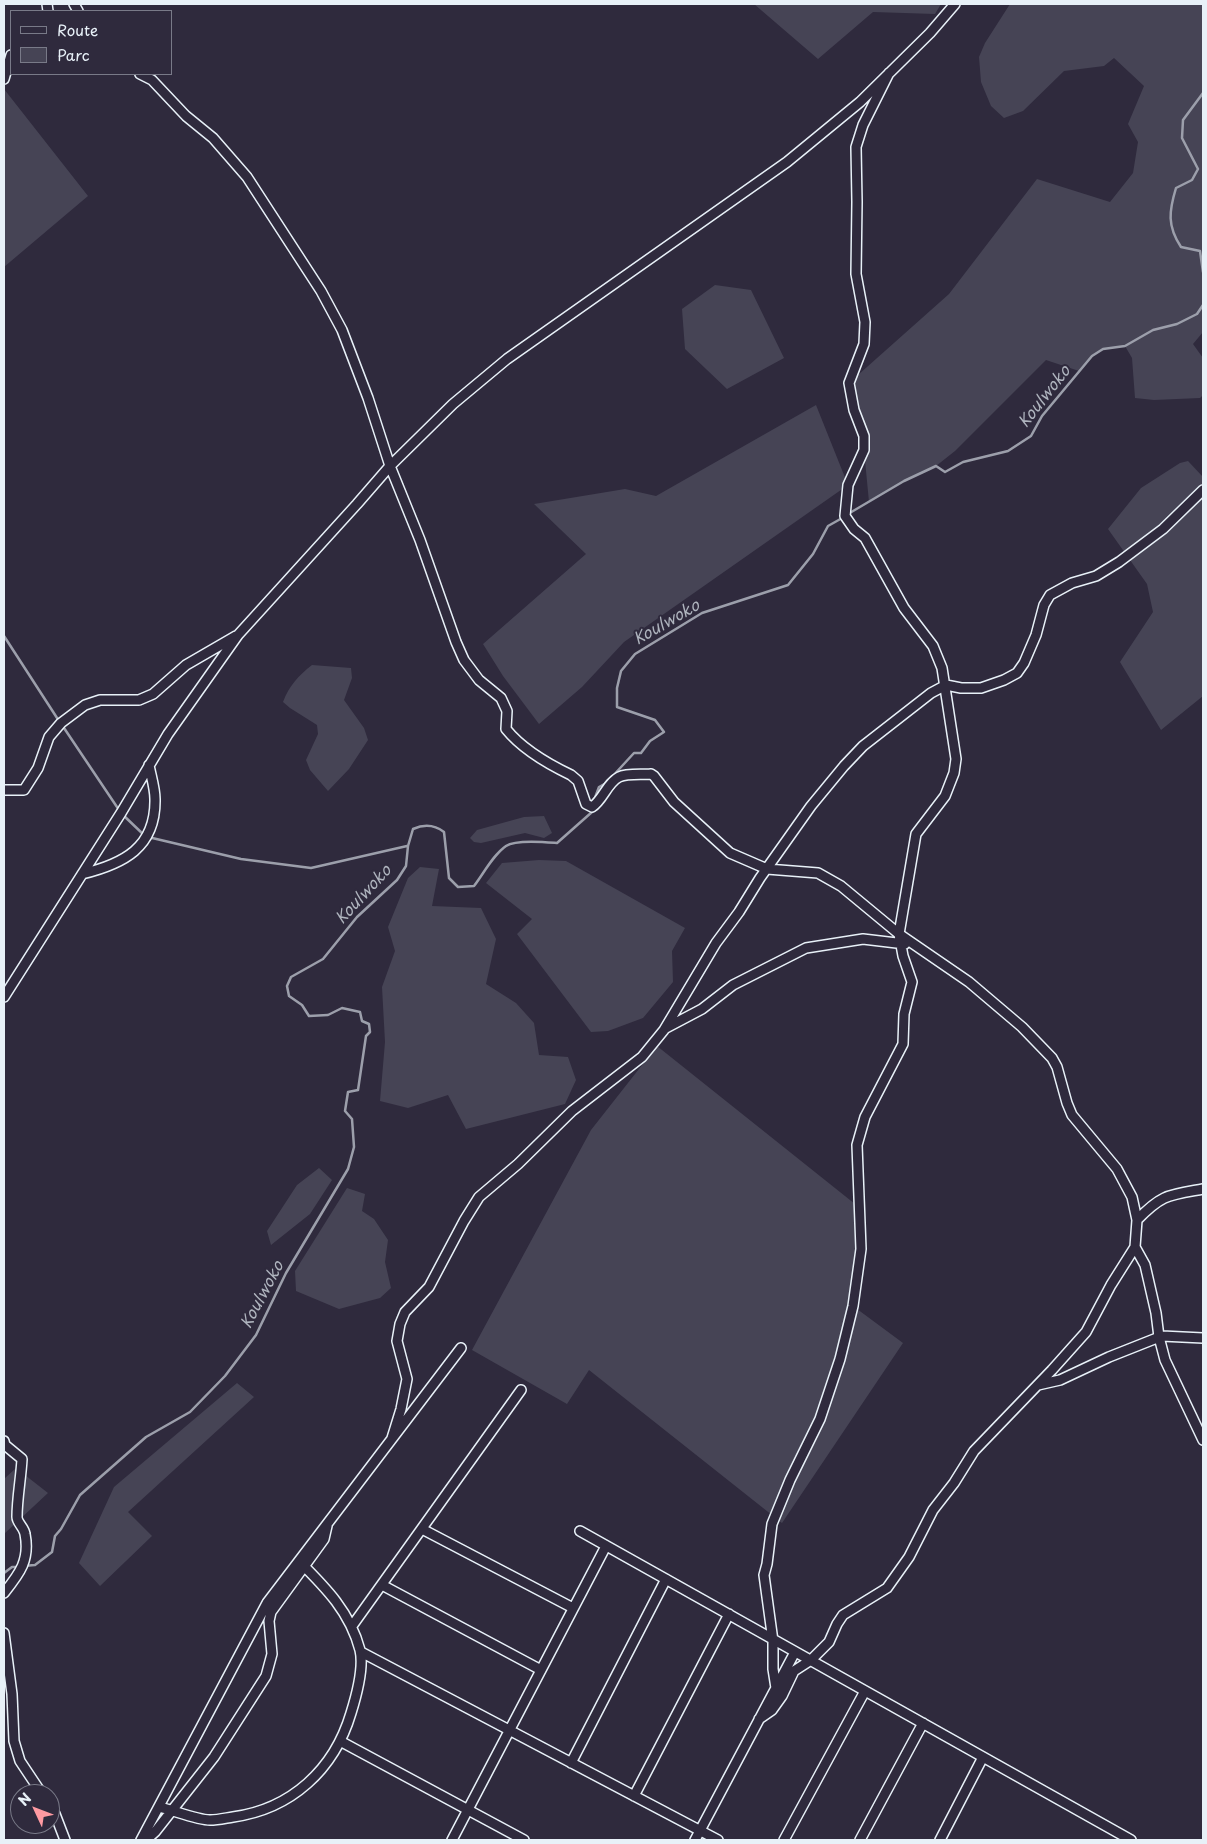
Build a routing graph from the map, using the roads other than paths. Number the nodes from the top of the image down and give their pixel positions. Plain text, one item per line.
1 (955, 4) edge
2 (10, 58) edge
3 (889, 73) junction
4 (142, 75) edge
5 (4, 79) edge
6 (390, 466) junction
7 (1203, 490) edge
8 (238, 635) junction
9 (946, 685) junction
10 (149, 765) junction
11 (4, 790) edge
12 (767, 869) junction
13 (82, 874) junction
14 (899, 934) junction
15 (901, 944) junction
16 (915, 945) junction
17 (4, 997) edge
18 (664, 1030) junction
19 (1203, 1189) edge
20 (1137, 1220) junction
21 (1135, 1247) junction
22 (1159, 1337) junction
23 (1203, 1338) edge
24 (461, 1348) dead end
25 (1037, 1385) junction
26 (522, 1390) dead end
27 (392, 1438) junction
28 (1203, 1440) edge
29 (4, 1441) edge
30 (422, 1529) junction
31 (580, 1531) dead end
32 (606, 1546) junction
33 (302, 1564) junction
34 (666, 1580) junction
35 (382, 1585) junction
36 (4, 1592) edge
37 (573, 1608) junction
38 (729, 1614) junction
39 (352, 1626) junction
40 (4, 1633) edge
41 (773, 1639) junction
42 (361, 1652) junction
43 (795, 1652) junction
44 (811, 1660) junction
45 (541, 1670) junction
46 (776, 1688) junction
47 (865, 1691) junction
48 (772, 1710) junction
49 (759, 1719) junction
50 (923, 1724) junction
51 (509, 1730) junction
52 (340, 1741) junction
53 (982, 1757) junction
54 (571, 1763) junction
55 (35, 1784) edge
56 (634, 1796) junction
57 (159, 1807) junction
58 (172, 1810) junction
59 (468, 1810) junction
60 (60, 1827) edge
61 (700, 1831) junction
62 (1116, 1837) edge
63 (65, 1840) edge
64 (141, 1840) edge
65 (146, 1840) edge
66 (452, 1840) edge
67 (524, 1840) edge
68 (695, 1840) edge
69 (718, 1840) edge
70 (784, 1840) edge
71 (860, 1840) edge
72 (940, 1840) edge
73 (1131, 1840) edge

1 - 3 street
2 - 5 street
3 - 6 street
3 - 9 street
4 - 6 street
6 - 8 street
6 - 12 street
7 - 9 street
8 - 10 street
8 - 11 street
9 - 12 street
9 - 14 street
10 - 13 street
10 - 13 street
12 - 14 street
12 - 18 street
13 - 17 street
14 - 15 street
14 - 16 street
15 - 16 street
15 - 18 street
15 - 41 street
16 - 20 street
18 - 27 street
19 - 20 street
20 - 21 street
21 - 22 street
21 - 25 street
22 - 23 street
22 - 25 street
22 - 28 street
24 - 27 street
25 - 44 street
26 - 30 street
27 - 33 street
29 - 36 street
30 - 35 street
30 - 37 street
31 - 32 street
32 - 34 street
32 - 37 street
33 - 39 street
33 - 57 street
33 - 58 street
34 - 38 street
34 - 54 street
35 - 39 street
35 - 45 street
37 - 45 street
38 - 41 street
38 - 56 street
39 - 42 street
40 - 55 street
41 - 43 street
41 - 46 street
42 - 51 street
42 - 52 street
43 - 44 street
43 - 46 street
44 - 47 street
44 - 48 street
45 - 51 street
46 - 48 street
46 - 49 street
47 - 50 street
47 - 70 street
48 - 49 street
49 - 61 street
50 - 53 street
50 - 71 street
51 - 54 street
51 - 59 street
52 - 58 street
52 - 59 street
53 - 62 street
53 - 72 street
54 - 56 street
56 - 61 street
57 - 58 street
57 - 64 street
58 - 65 street
59 - 66 street
59 - 67 street
60 - 63 street
61 - 68 street
61 - 69 street
62 - 73 street

